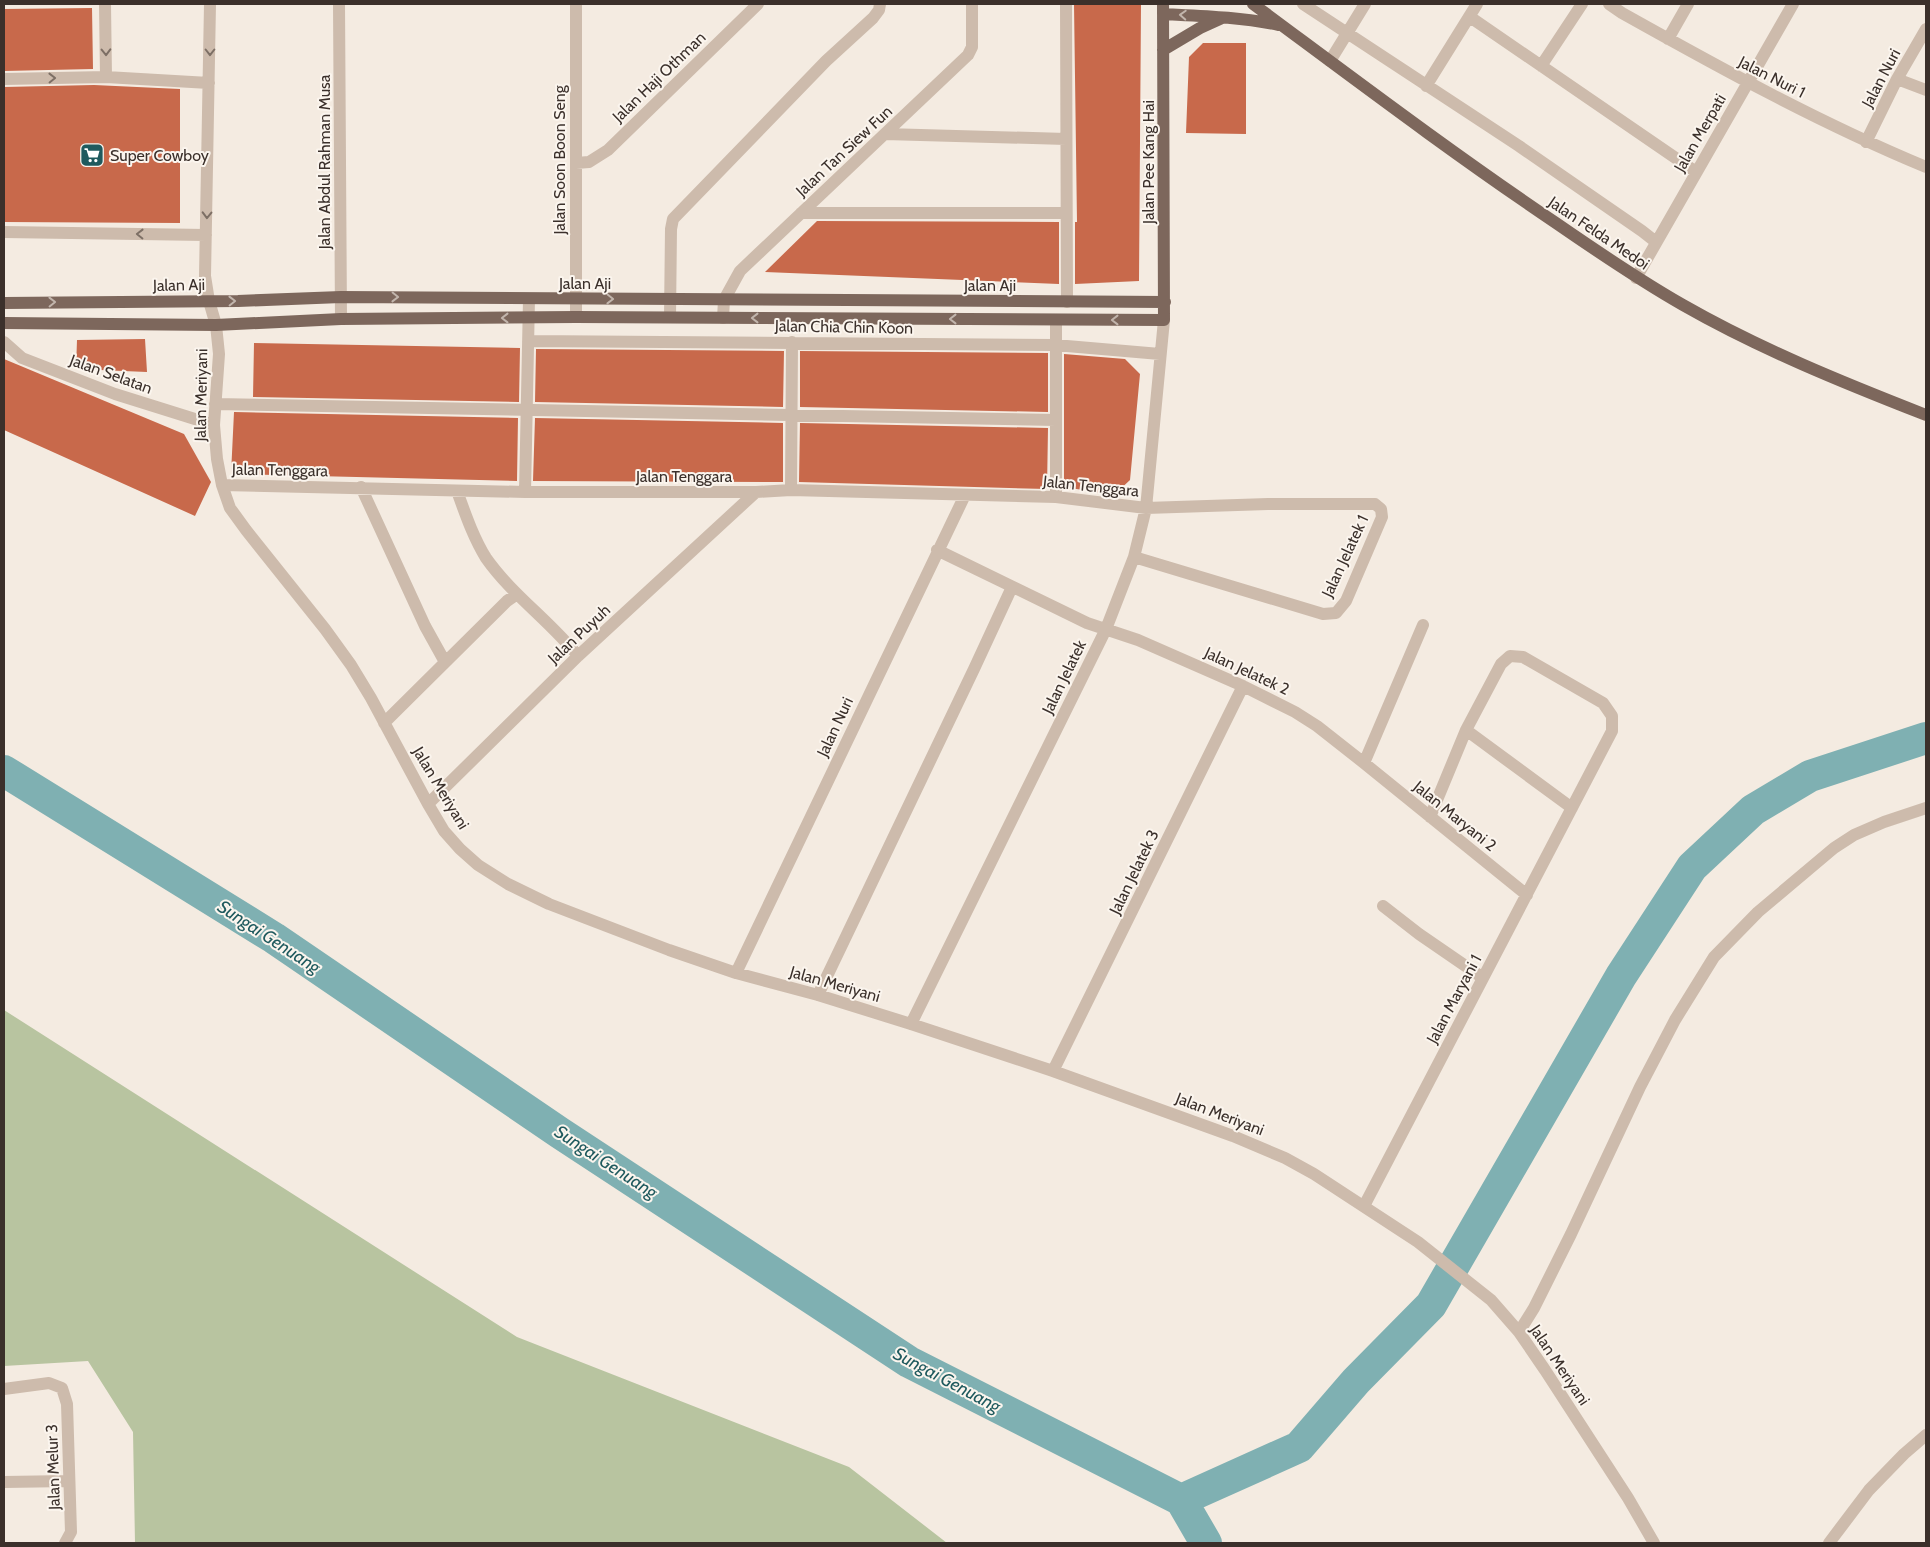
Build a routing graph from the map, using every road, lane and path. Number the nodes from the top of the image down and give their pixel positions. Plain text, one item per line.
1 (104, 4) edge
2 (210, 4) edge
3 (339, 4) edge
4 (576, 4) edge
5 (758, 4) edge
6 (880, 4) edge
7 (972, 4) edge
8 (1066, 4) edge
9 (1252, 4) edge
10 (1303, 4) edge
11 (1365, 4) edge
12 (1477, 4) edge
13 (1582, 4) edge
14 (1609, 4) edge
15 (1688, 4) edge
16 (1793, 4) edge
17 (1163, 9) edge
18 (1224, 17) junction
19 (1470, 17) junction
20 (1284, 27) junction
21 (1926, 29) edge
22 (1346, 33) junction
23 (1668, 39) junction
24 (1163, 50) junction
25 (1330, 61) junction
26 (1541, 66) junction
27 (106, 77) junction
28 (4, 79) edge
29 (1897, 79) junction
30 (210, 83) junction
31 (1747, 83) junction
32 (1426, 86) junction
33 (1926, 90) edge
34 (885, 134) junction
35 (1066, 139) junction
36 (1866, 142) junction
37 (576, 164) junction
38 (1926, 167) edge
39 (1696, 172) junction
40 (802, 213) junction
41 (1066, 213) junction
42 (4, 232) edge
43 (206, 234) junction
44 (1656, 242) junction
45 (1636, 278) junction
46 (341, 297) junction
47 (574, 298) junction
48 (529, 299) junction
49 (669, 300) junction
50 (724, 300) junction
51 (209, 301) junction
52 (1067, 302) junction
53 (1165, 302) junction
54 (4, 303) edge
55 (576, 317) junction
56 (670, 317) junction
57 (528, 318) junction
58 (723, 318) junction
59 (341, 319) junction
60 (1056, 320) junction
61 (1164, 320) junction
62 (4, 323) edge
63 (216, 325) junction
64 (528, 341) junction
65 (4, 342) edge
66 (792, 342) junction
67 (1055, 345) junction
68 (1160, 354) junction
69 (215, 404) junction
70 (527, 410) junction
71 (792, 415) junction
72 (1926, 415) edge
73 (1056, 420) junction
74 (214, 425) junction
75 (222, 485) junction
76 (361, 487) junction
77 (791, 490) junction
78 (457, 491) junction
79 (525, 492) junction
80 (756, 492) junction
81 (964, 494) junction
82 (1056, 498) junction
83 (1146, 508) junction
84 (937, 550) junction
85 (1134, 557) junction
86 (1012, 586) junction
87 (517, 594) junction
88 (1423, 624) dead end
89 (1106, 629) junction
90 (578, 656) junction
91 (445, 662) junction
92 (1243, 686) junction
93 (384, 723) junction
94 (1466, 730) junction
95 (1364, 763) junction
96 (428, 804) junction
97 (1572, 808) junction
98 (1926, 808) edge
99 (1430, 817) junction
100 (1527, 895) junction
101 (1383, 906) dead end
102 (736, 973) junction
103 (1483, 978) junction
104 (818, 995) junction
105 (911, 1024) junction
106 (1054, 1071) junction
107 (1364, 1206) junction
108 (1519, 1332) junction
109 (4, 1389) edge
110 (1926, 1435) edge
111 (69, 1481) junction
112 (4, 1482) edge
113 (65, 1543) edge
114 (1654, 1543) edge
115 (1829, 1543) edge

1 -> 27 street
2 -> 30 street, Jalan Meriyani
3 - 46 street, Jalan Abdul Rahman Musa
4 - 37 street, Jalan Soon Boon Seng
5 - 37 street, Jalan Haji Othman
6 - 49 street
7 - 34 street, Jalan Tan Siew Fun
8 - 35 street
9 - 20 main road, Jalan Felda Medoi
10 - 22 street
11 - 22 street
12 - 19 street
13 - 26 street
14 - 23 street, Jalan Nuri 1
15 - 23 street
16 - 31 street, Jalan Merpati
18 -> 17 main road
17 - 24 main road, Jalan Pee Kang Hai
18 - 20 main road
18 - 24 main road
19 - 26 street
19 - 32 street
20 - 25 main road, Jalan Felda Medoi
21 - 29 street, Jalan Nuri
22 - 25 street
22 - 32 street
23 - 31 street, Jalan Nuri 1
24 - 53 main road, Jalan Pee Kang Hai
25 - 45 main road, Jalan Felda Medoi
26 - 39 street
28 -> 27 street
27 - 30 street
29 - 33 street
29 - 36 street, Jalan Nuri
30 -> 43 street, Jalan Meriyani
31 - 36 street, Jalan Nuri 1
31 - 39 street, Jalan Merpati
32 - 44 street
34 - 35 street
34 - 40 street, Jalan Tan Siew Fun
35 - 41 street
36 - 38 street, Jalan Nuri 1
37 - 47 street, Jalan Soon Boon Seng
39 - 44 street, Jalan Merpati
40 - 41 street
40 - 50 street, Jalan Tan Siew Fun
41 - 52 street
43 -> 42 street
43 - 51 street, Jalan Meriyani
44 - 45 street, Jalan Merpati
45 - 72 main road, Jalan Felda Medoi
46 -> 48 main road, Jalan Aji
51 -> 46 main road, Jalan Aji
46 - 59 street, Jalan Abdul Rahman Musa
47 - 48 main road, Jalan Aji
47 -> 49 main road, Jalan Aji
47 - 55 street, Jalan Soon Boon Seng
48 - 57 street
49 - 50 main road, Jalan Aji
49 - 56 street
50 - 52 main road, Jalan Aji
50 - 58 street, Jalan Tan Siew Fun
54 -> 51 main road, Jalan Aji
51 - 63 street, Jalan Meriyani
52 - 53 main road, Jalan Aji
53 - 61 main road, Jalan Pee Kang Hai
55 - 56 main road, Jalan Aji
55 - 57 main road, Jalan Aji
56 - 58 main road, Jalan Aji
57 -> 59 main road, Jalan Aji
57 - 64 street
60 -> 58 main road, Jalan Aji
59 - 63 main road, Jalan Aji
61 -> 60 main road, Jalan Aji
60 - 67 street
61 - 68 street, Jalan Jelatek
62 - 63 main road, Jalan Aji
63 - 69 street, Jalan Meriyani
64 - 66 street, Jalan Chia Chin Koon
64 - 70 street
65 - 74 street, Jalan Selatan
66 - 67 street, Jalan Chia Chin Koon
66 - 71 street
67 - 68 street, Jalan Chia Chin Koon
67 - 73 street
68 - 83 street, Jalan Jelatek
69 - 70 street
69 - 74 street, Jalan Meriyani
70 - 71 street
70 - 79 street
71 - 73 street
71 - 77 street
73 - 82 street
74 - 75 street, Jalan Meriyani
75 - 76 street, Jalan Tenggara
75 - 93 street, Jalan Meriyani
76 - 78 street, Jalan Tenggara
76 - 91 street
77 - 80 street, Jalan Tenggara
77 - 81 street, Jalan Tenggara
78 - 79 street, Jalan Tenggara
78 - 87 street
79 - 80 street, Jalan Tenggara
80 - 90 street, Jalan Puyuh
81 - 82 street, Jalan Tenggara
81 - 84 street, Jalan Nuri
82 - 83 street, Jalan Tenggara
83 - 85 street, Jalan Jelatek
83 - 85 street, Jalan Jelatek 1
84 - 86 street, Jalan Jelatek 2
84 - 102 street, Jalan Nuri
85 - 89 street, Jalan Jelatek
86 - 89 street, Jalan Jelatek 2
86 - 104 street
87 - 90 street
87 - 91 street
88 - 95 street
89 - 92 street, Jalan Jelatek 2
89 - 105 street, Jalan Jelatek
90 - 96 street, Jalan Puyuh
91 - 93 street
92 - 95 street, Jalan Jelatek 2
92 - 106 street, Jalan Jelatek 3
93 - 96 street, Jalan Meriyani
94 - 97 street
94 - 97 street, Jalan Maryani 1
94 - 99 street
95 - 99 street, Jalan Maryani 2
96 - 102 street, Jalan Meriyani
97 - 100 street, Jalan Maryani 1
98 - 108 street
99 - 100 street, Jalan Maryani 2
100 - 103 street, Jalan Maryani 1
101 - 103 street
102 - 104 street, Jalan Meriyani
103 - 107 street, Jalan Maryani 1
104 - 105 street, Jalan Meriyani
105 - 106 street, Jalan Meriyani
106 - 107 street, Jalan Meriyani
107 - 108 street, Jalan Meriyani
108 - 114 street, Jalan Meriyani
109 - 111 street, Jalan Melur 3
110 - 115 street
111 - 112 street
111 - 113 street, Jalan Melur 3

